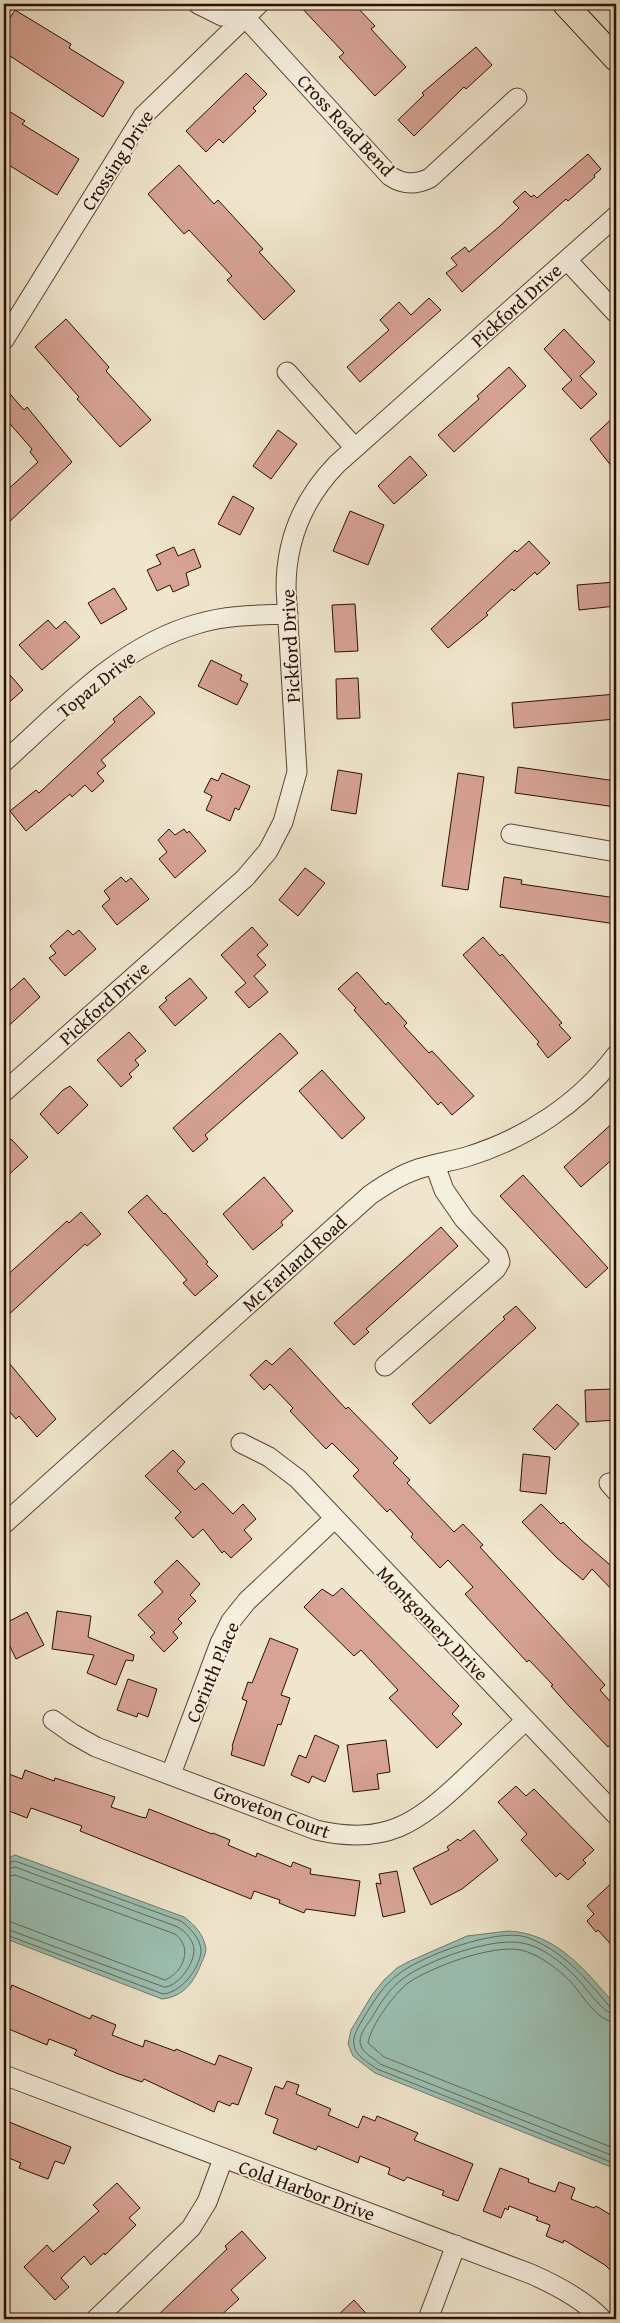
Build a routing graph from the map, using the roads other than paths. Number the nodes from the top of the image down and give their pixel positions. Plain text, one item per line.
1 (198, 4) edge
2 (259, 4) edge
3 (565, 4) edge
4 (245, 17) junction
5 (616, 59) edge
6 (517, 98) dead end
7 (616, 216) edge
8 (567, 260) junction
9 (616, 312) edge
10 (4, 340) edge
11 (287, 372) dead end
12 (355, 448) junction
13 (288, 614) junction
14 (4, 762) edge
15 (511, 834) dead end
16 (616, 852) edge
17 (616, 1056) edge
18 (4, 1092) edge
19 (435, 1165) junction
20 (385, 1366) dead end
21 (240, 1443) dead end
22 (334, 1519) junction
23 (4, 1524) edge
24 (53, 1720) dead end
25 (526, 1720) junction
26 (171, 1774) junction
27 (616, 1815) edge
28 (4, 2075) edge
29 (223, 2159) junction
30 (456, 2245) junction
31 (96, 2319) edge
32 (428, 2319) edge
33 (602, 2319) edge

1 - 4 street
2 - 4 street, Crossing Drive
3 - 5 main road
4 - 6 street, Cross Road Bend
4 - 10 street, Crossing Drive
7 - 8 street, Pickford Drive
8 - 9 street
8 - 12 street, Pickford Drive
11 - 12 street
12 - 13 street, Pickford Drive
13 - 14 street, Topaz Drive
13 - 18 street, Pickford Drive
15 - 16 street
17 - 19 street, Mc Farland Road
19 - 20 street
19 - 23 street, Mc Farland Road
21 - 22 street, Montgomery Drive
22 - 25 street, Montgomery Drive
22 - 26 street, Corinth Place
24 - 26 street, Groveton Court
25 - 26 street, Groveton Court
25 - 27 street, Montgomery Drive
28 - 29 street, Cold Harbor Drive
29 - 30 street, Cold Harbor Drive
29 - 31 street
30 - 32 street
30 - 33 street, Cold Harbor Drive

